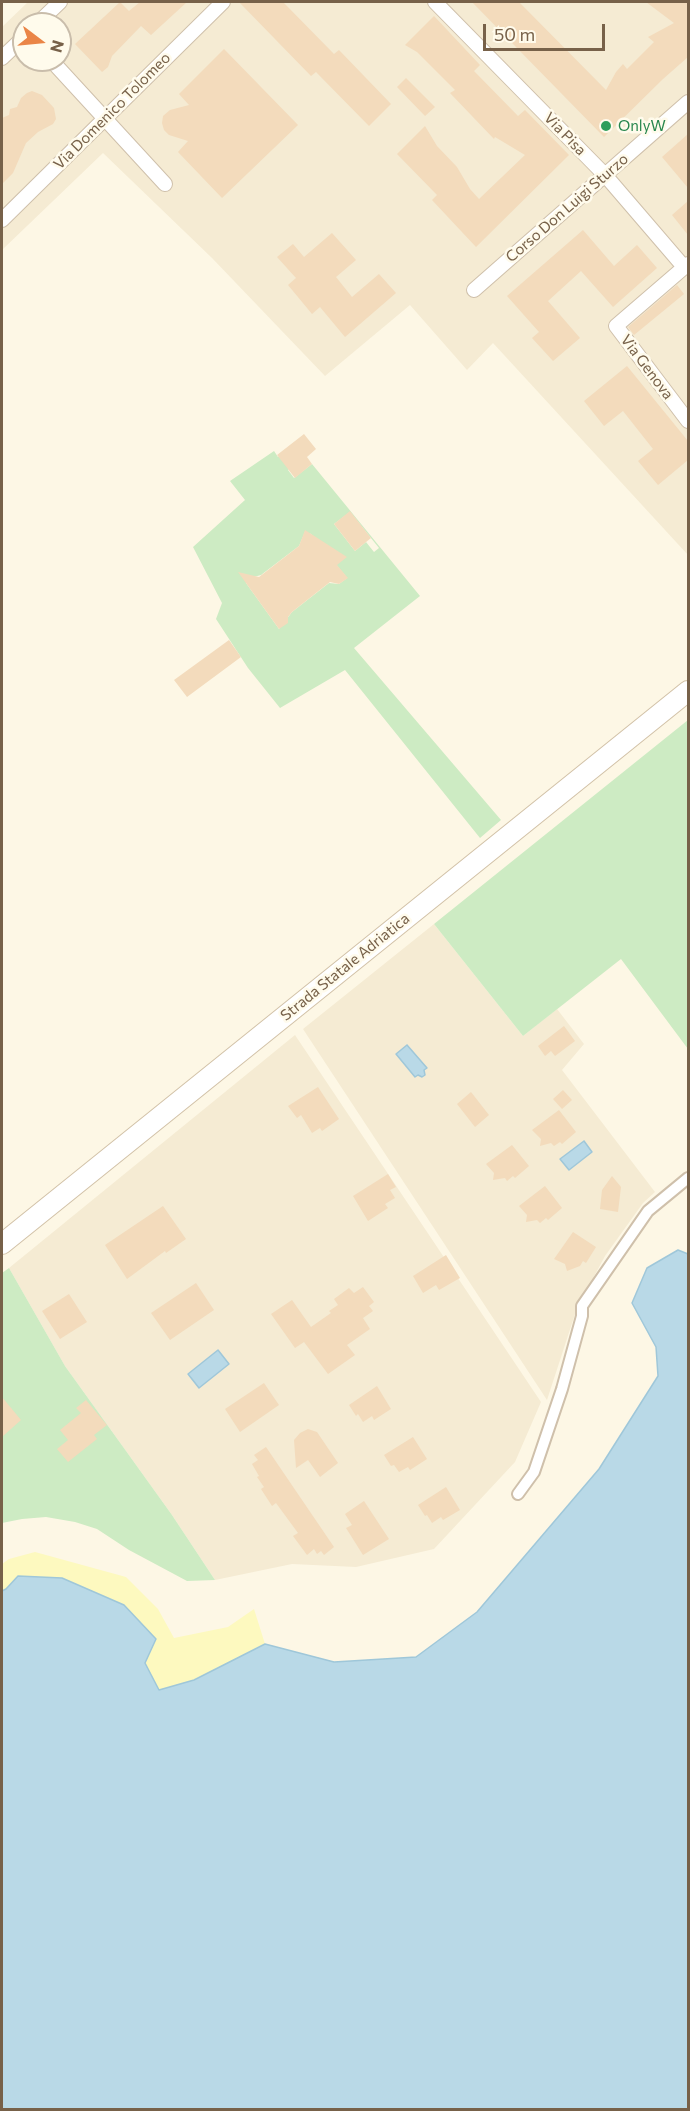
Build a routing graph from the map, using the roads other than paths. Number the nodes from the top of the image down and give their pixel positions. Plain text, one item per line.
1 (223, 2) edge
2 (435, 2) edge
3 (62, 72) edge
4 (688, 102) edge
5 (105, 119) junction
6 (604, 175) junction
7 (165, 184) dead end
8 (2, 220) edge
9 (686, 265) edge
10 (474, 290) dead end
11 (688, 421) edge
12 (688, 691) edge
13 (688, 1178) edge
14 (2, 1244) edge
15 (518, 1494) dead end

1 - 5 street, Via Domenico Tolomeo
2 - 6 street, Via Pisa
3 - 5 street
4 - 6 street, Corso Don Luigi Sturzo
5 - 7 street
5 - 8 street, Via Domenico Tolomeo
6 - 9 street, Via Pisa
6 - 10 street, Corso Don Luigi Sturzo
9 - 11 street, Via Genova
12 - 14 main road, Strada Statale Adriatica
13 - 15 street

